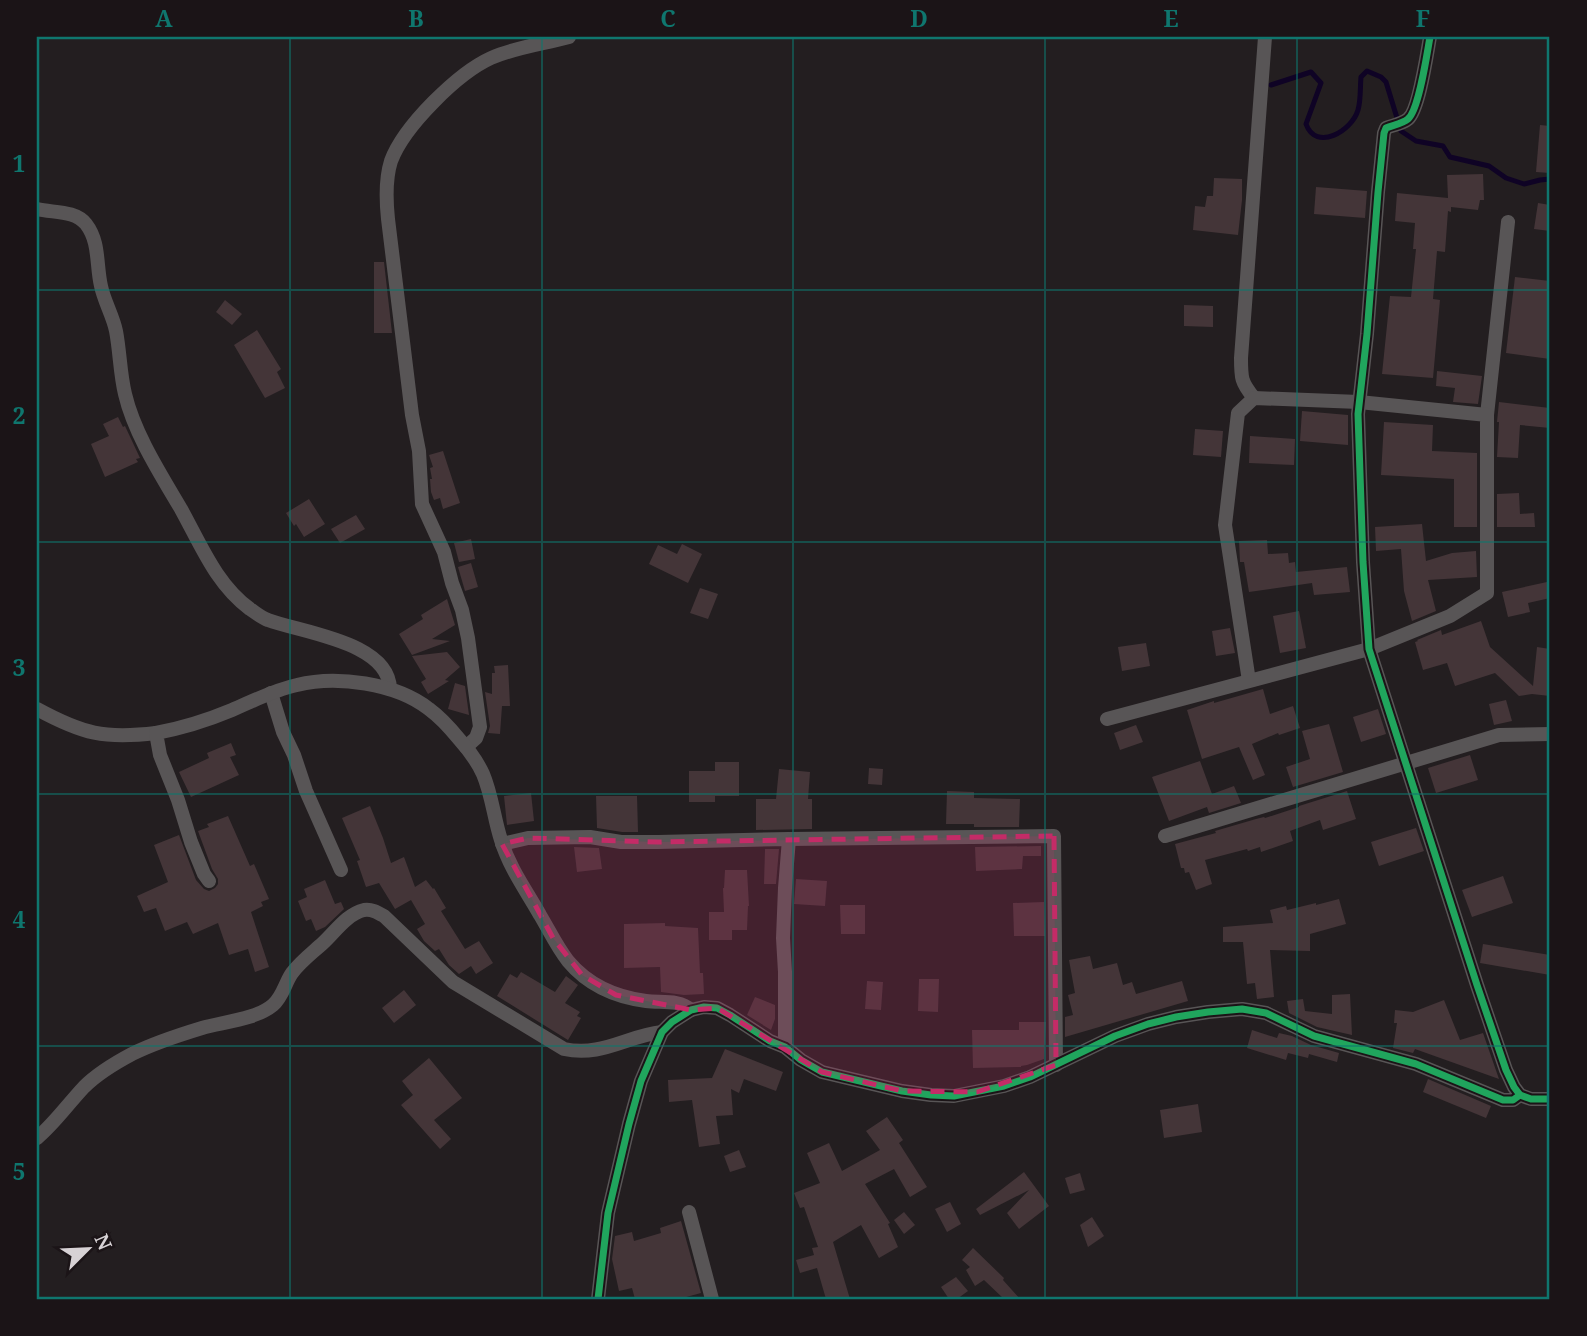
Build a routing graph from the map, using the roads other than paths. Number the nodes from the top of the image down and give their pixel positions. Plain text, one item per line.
1 (569, 37) edge
2 (1265, 37) edge
3 (1430, 37) edge
4 (37, 209) edge
5 (1508, 222) dead end
6 (1254, 398) junction
7 (1359, 402) junction
8 (1487, 415) junction
9 (1369, 649) junction
10 (1249, 681) junction
11 (390, 689) junction
12 (271, 694) junction
13 (37, 709) edge
14 (1107, 719) dead end
15 (156, 733) junction
16 (1550, 734) edge
17 (466, 747) junction
18 (1406, 764) junction
19 (1165, 836) dead end
20 (789, 839) junction
21 (502, 844) junction
22 (341, 870) dead end
23 (209, 881) dead end
24 (691, 1010) junction
25 (662, 1032) junction
26 (785, 1047) junction
27 (1056, 1065) junction
28 (1520, 1095) junction
29 (1550, 1099) edge
30 (37, 1138) edge
31 (689, 1212) dead end
32 (598, 1299) edge
33 (712, 1299) edge

1 - 17 street
2 - 6 street
3 - 7 street
4 - 11 street
5 - 8 street
6 - 7 street
6 - 10 street
7 - 8 street
7 - 9 street
8 - 9 street
9 - 10 street
9 - 18 street
10 - 14 street
11 - 12 street
11 - 17 street
12 - 15 street
12 - 22 street
13 - 15 street
15 - 23 street
16 - 18 street
17 - 21 street
18 - 19 street
18 - 28 street
20 - 21 street
20 - 26 street
20 - 27 street
21 - 24 street
24 - 25 street
24 - 26 street
25 - 30 street
25 - 32 street
26 - 27 street
27 - 28 street
28 - 29 street
31 - 33 street

